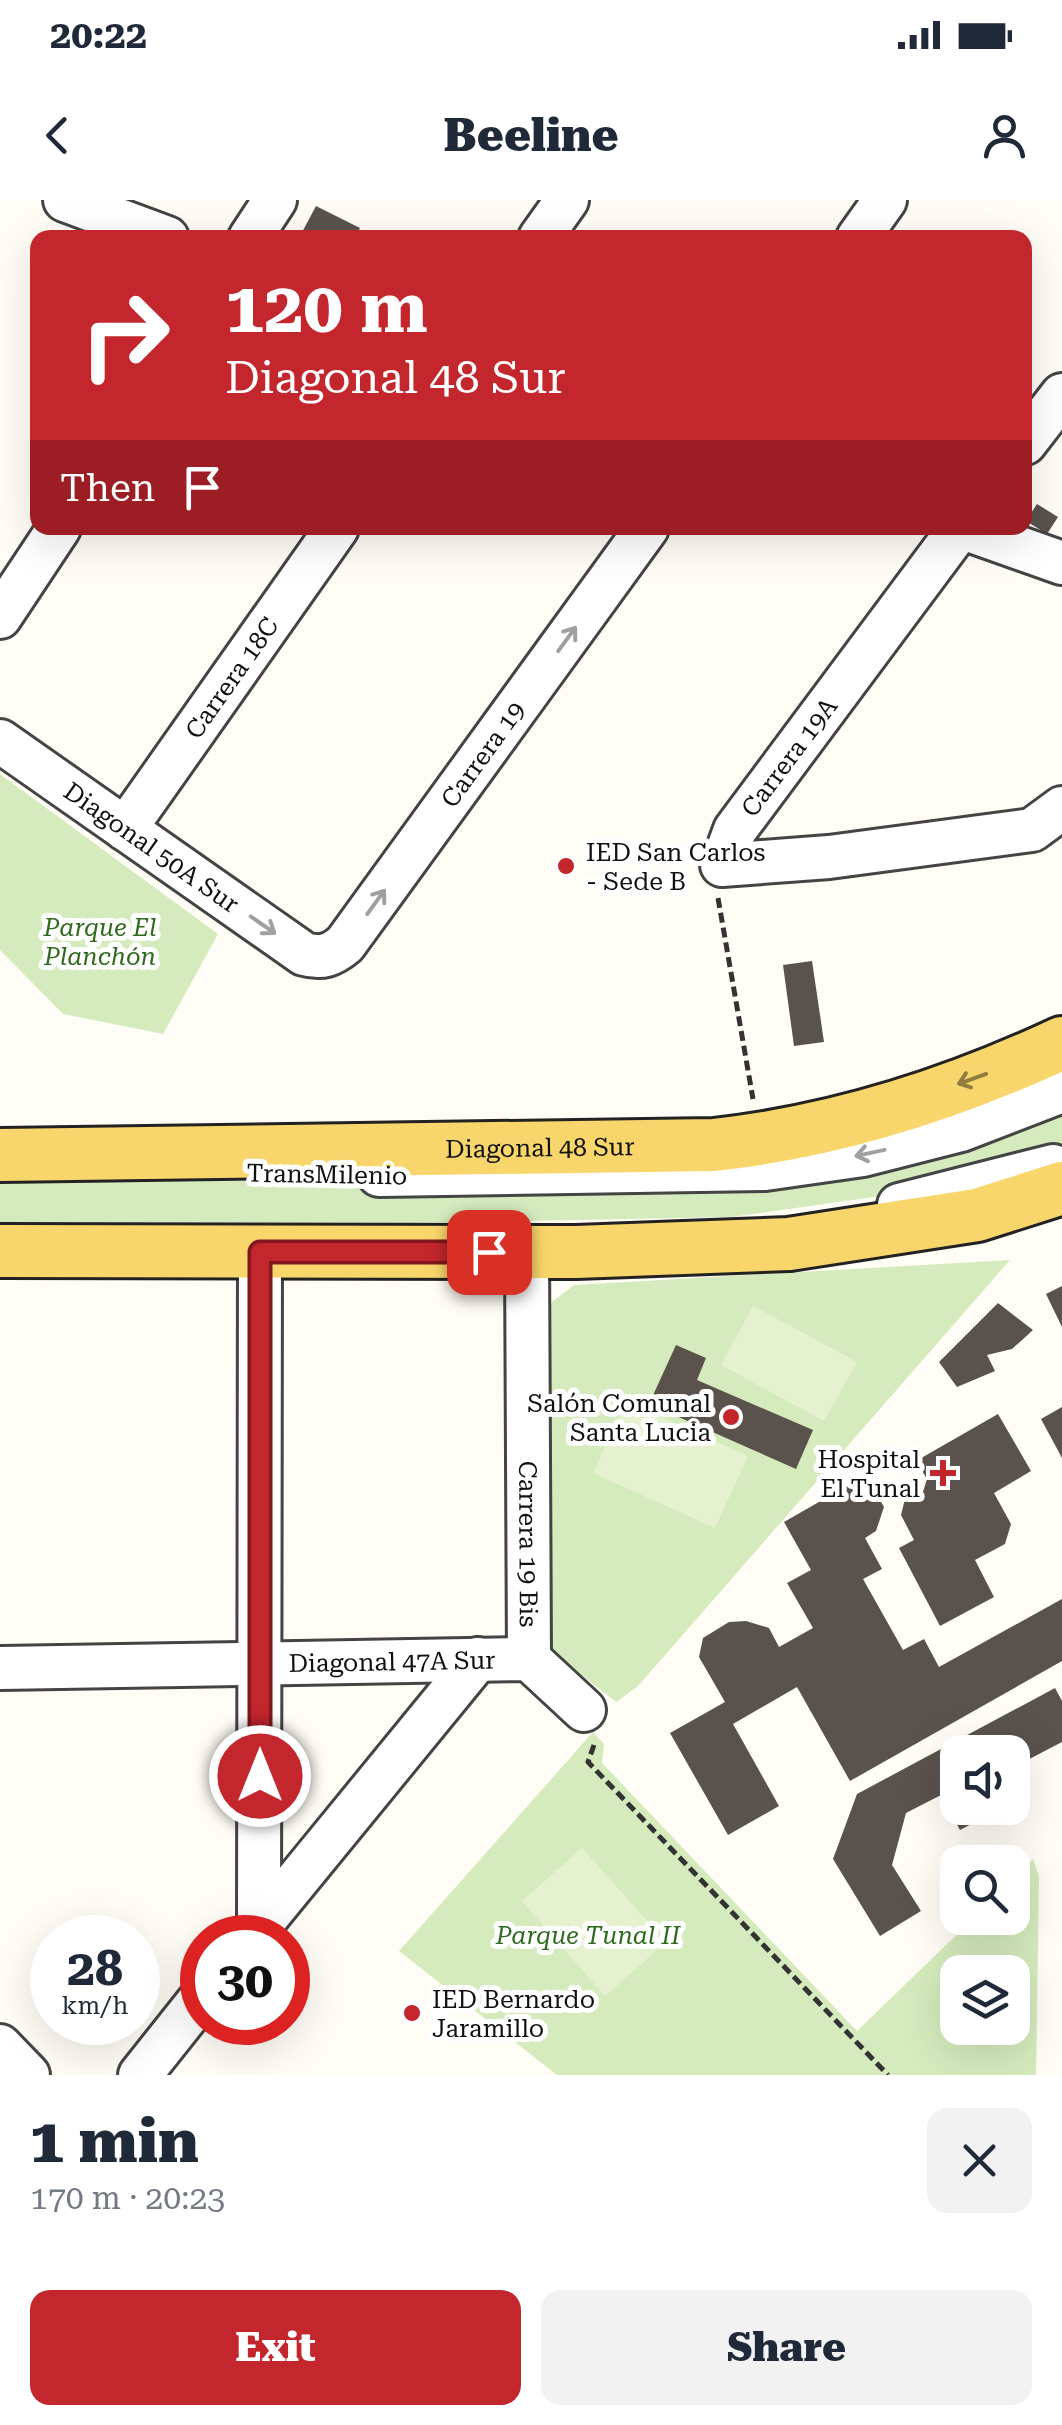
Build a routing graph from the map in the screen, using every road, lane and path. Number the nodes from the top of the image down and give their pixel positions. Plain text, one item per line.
1 (65, 200) edge
2 (275, 200) edge
3 (566, 200) edge
4 (885, 200) edge
5 (146, 230) edge
6 (255, 230) edge
7 (545, 230) edge
8 (864, 230) edge
9 (1062, 395) edge
10 (1032, 434) edge
11 (54, 535) edge
12 (332, 535) edge
13 (642, 535) edge
14 (957, 535) edge
15 (981, 535) edge
16 (1062, 564) edge
17 (0, 617) edge
18 (0, 741) edge
19 (1061, 809) edge
20 (125, 830) junction
21 (722, 866) junction
22 (304, 954) joint
23 (1062, 1043) edge
24 (1062, 1092) edge
25 (760, 1140) junction
26 (0, 1154) edge
27 (1062, 1164) edge
28 (0, 1174) edge
29 (1062, 1188) edge
30 (1062, 1210) edge
31 (977, 1215) junction
32 (0, 1231) edge
33 (0, 1251) edge
34 (260, 1252) junction
35 (527, 1252) junction
36 (528, 1659) junction
37 (478, 1660) junction
38 (260, 1664) junction
39 (0, 1668) edge
40 (584, 1710) joint
41 (255, 1915) edge
42 (269, 1915) edge
43 (180, 2025) edge
44 (0, 2046) edge
45 (28, 2075) edge
46 (140, 2075) edge
47 (888, 2075) edge

1 - 5 street
2 - 6 street
3 - 7 street
4 - 8 street
9 - 10 street
11 - 17 street
12 - 20 street, Carrera 18C
22 -> 13 street, Carrera 19
14 - 21 street, Carrera 19A
15 - 16 street
18 - 20 street, Diagonal 50A Sur
19 - 21 street
20 -> 22 street, Diagonal 50A Sur
21 - 25 path
23 -> 25 main road, Diagonal 48 Sur
24 -> 28 street, TransMilenio
25 - 26 main road, Diagonal 48 Sur
27 - 32 street
29 - 31 main road
30 - 31 street
31 - 35 main road
33 - 34 main road
34 - 35 main road
34 - 38 street
35 - 36 street, Carrera 19 Bis
36 - 37 street, Diagonal 47A Sur
36 - 40 street, Diagonal 47A Sur
37 - 38 street, Diagonal 47A Sur
37 - 42 street
38 - 39 street, Diagonal 47A Sur
38 - 41 street
40 - 47 path
43 - 46 street
44 - 45 street

